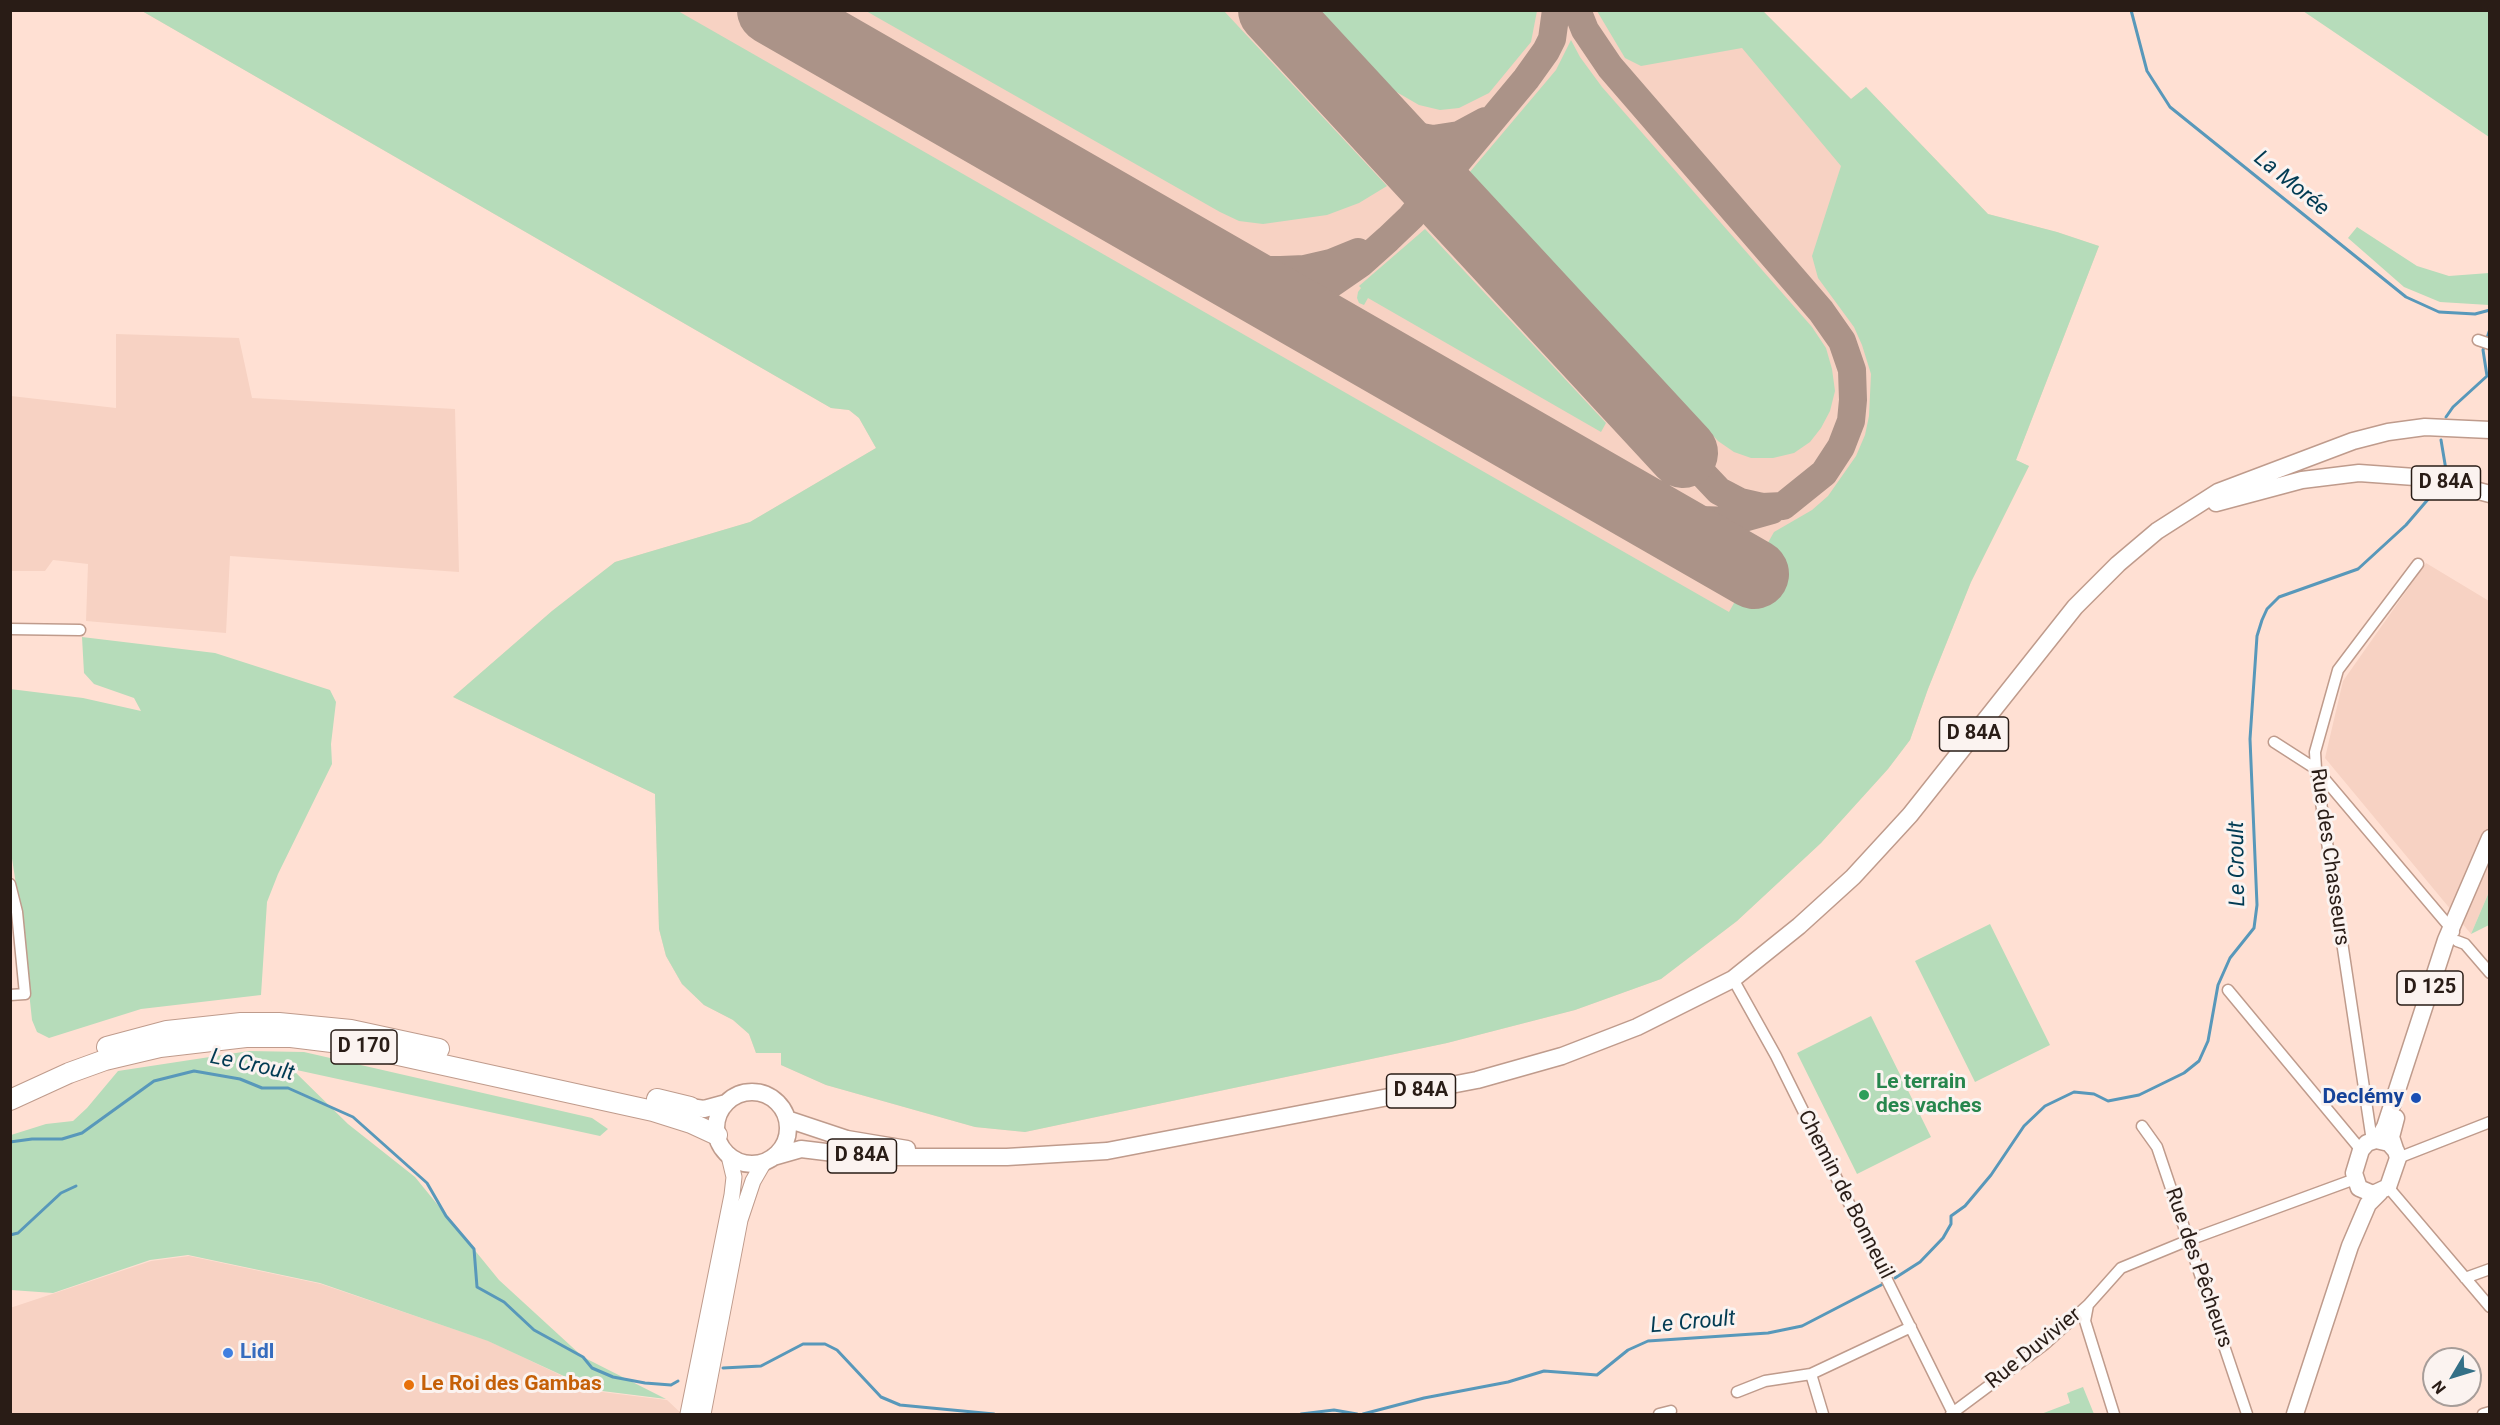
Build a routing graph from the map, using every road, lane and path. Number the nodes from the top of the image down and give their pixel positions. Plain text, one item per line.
1 (2478, 340) dead end
2 (2490, 344) edge
3 (2490, 430) edge
4 (2490, 494) edge
5 (2174, 520) junction
6 (2418, 564) dead end
7 (10, 629) edge
8 (81, 630) dead end
9 (2274, 742) dead end
10 (2316, 769) junction
11 (2490, 838) edge
12 (2490, 861) edge
13 (10, 884) edge
14 (2454, 934) junction
15 (1774, 946) junction
16 (2490, 973) edge
17 (1733, 979) junction
18 (2228, 990) dead end
19 (10, 995) edge
20 (1691, 1000) junction
21 (10, 1086) edge
22 (10, 1100) edge
23 (726, 1103) junction
24 (690, 1107) joint
25 (787, 1119) junction
26 (2490, 1122) edge
27 (2142, 1126) dead end
28 (717, 1135) junction
29 (2370, 1143) junction
30 (2396, 1154) junction
31 (729, 1156) junction
32 (952, 1156) junction
33 (769, 1160) junction
34 (2357, 1184) junction
35 (2384, 1189) junction
36 (2189, 1240) junction
37 (2350, 1246) junction
38 (2490, 1269) edge
39 (2465, 1278) junction
40 (2088, 1305) junction
41 (2490, 1307) edge
42 (1911, 1327) junction
43 (1811, 1374) junction
44 (1737, 1392) dead end
45 (1671, 1411) dead end
46 (2490, 1412) edge
47 (688, 1414) edge
48 (703, 1414) edge
49 (1659, 1414) edge
50 (1823, 1414) edge
51 (1952, 1414) edge
52 (2114, 1414) edge
53 (2247, 1414) edge
54 (2295, 1414) edge
55 (2483, 1414) edge

1 - 2 street
3 - 5 main road, D 84A
4 - 5 main road, D 84A
5 - 15 main road, D 84A
6 - 10 street, Rue des Chasseurs
7 - 8 street
9 - 10 street
10 - 14 street
10 - 29 street, Rue des Chasseurs
11 - 14 main road, D 125
12 - 14 main road, D 125
13 - 19 street
14 - 16 street
14 - 29 main road, D 125
14 - 30 main road, D 125
15 - 17 main road, D 84A
15 - 20 main road, D 84A
17 - 20 main road, D 84A
17 - 42 street, Chemin de Bonneuil
18 - 29 street
20 - 32 main road, D 84A
21 - 24 highway, D 170
22 - 28 highway, D 170
23 - 24 main road, D 170
23 - 25 main road
23 - 28 main road
25 - 32 main road, D 84A
25 - 33 main road
26 - 30 street
27 - 36 street, Rue des Pêcheurs
28 - 31 main road
29 - 30 main road
29 - 34 main road
30 - 35 main road
31 - 33 main road
31 - 47 main road
32 - 33 main road, D 84A
33 - 48 main road
34 - 35 main road
34 - 36 street, Rue Duvivier
34 - 37 main road
35 - 37 main road
35 - 39 street
36 - 40 street, Rue Duvivier
36 - 53 street, Rue des Pêcheurs
37 - 54 main road
38 - 39 street
39 - 41 street
40 - 51 street, Rue Duvivier
40 - 52 street
42 - 43 street
42 - 51 street, Chemin de Bonneuil
43 - 44 street
43 - 50 street
45 - 49 street
46 - 55 street

